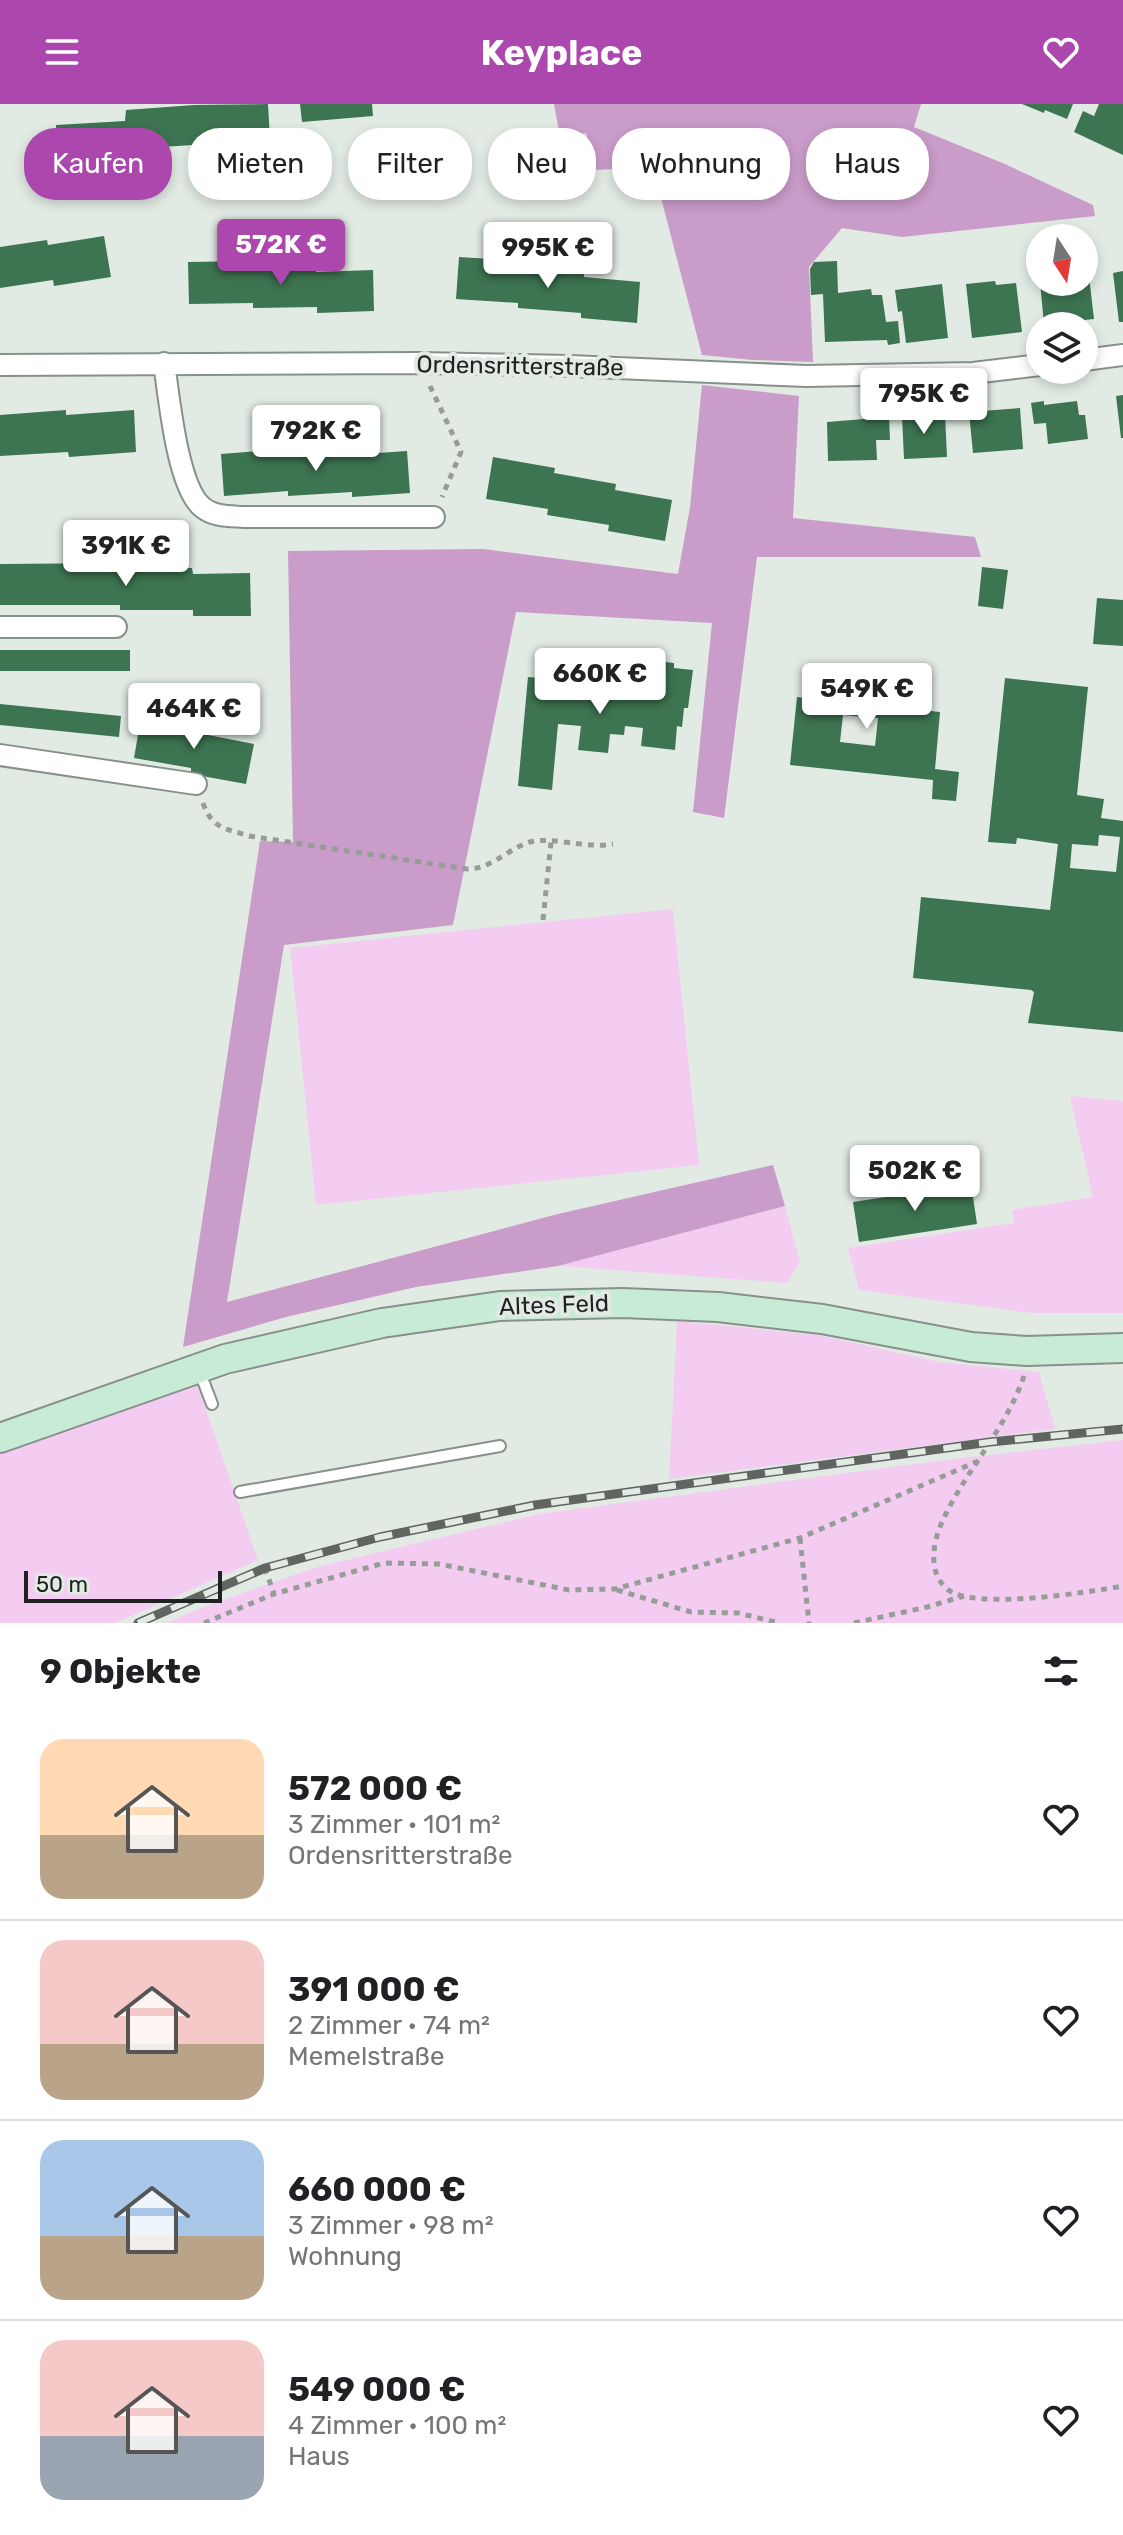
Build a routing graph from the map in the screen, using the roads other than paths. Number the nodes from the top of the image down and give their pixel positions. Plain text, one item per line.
1 (1123, 355) edge
2 (1098, 358) edge
3 (164, 363) junction
4 (0, 365) edge
5 (1026, 367) edge
6 (434, 517) road end
7 (0, 627) edge
8 (116, 627) dead end
9 (0, 755) edge
10 (196, 784) road end
11 (1123, 1348) edge
12 (199, 1368) junction
13 (212, 1404) dead end
14 (0, 1438) edge
15 (500, 1446) dead end
16 (240, 1492) dead end

1 - 2 street
3 - 4 street, Ordensritterstraße
3 - 5 street, Ordensritterstraße
3 - 6 street
7 - 8 street
9 - 10 street
11 - 12 main road, Altes Feld
12 - 13 lane
12 - 14 main road, Altes Feld
15 - 16 lane

